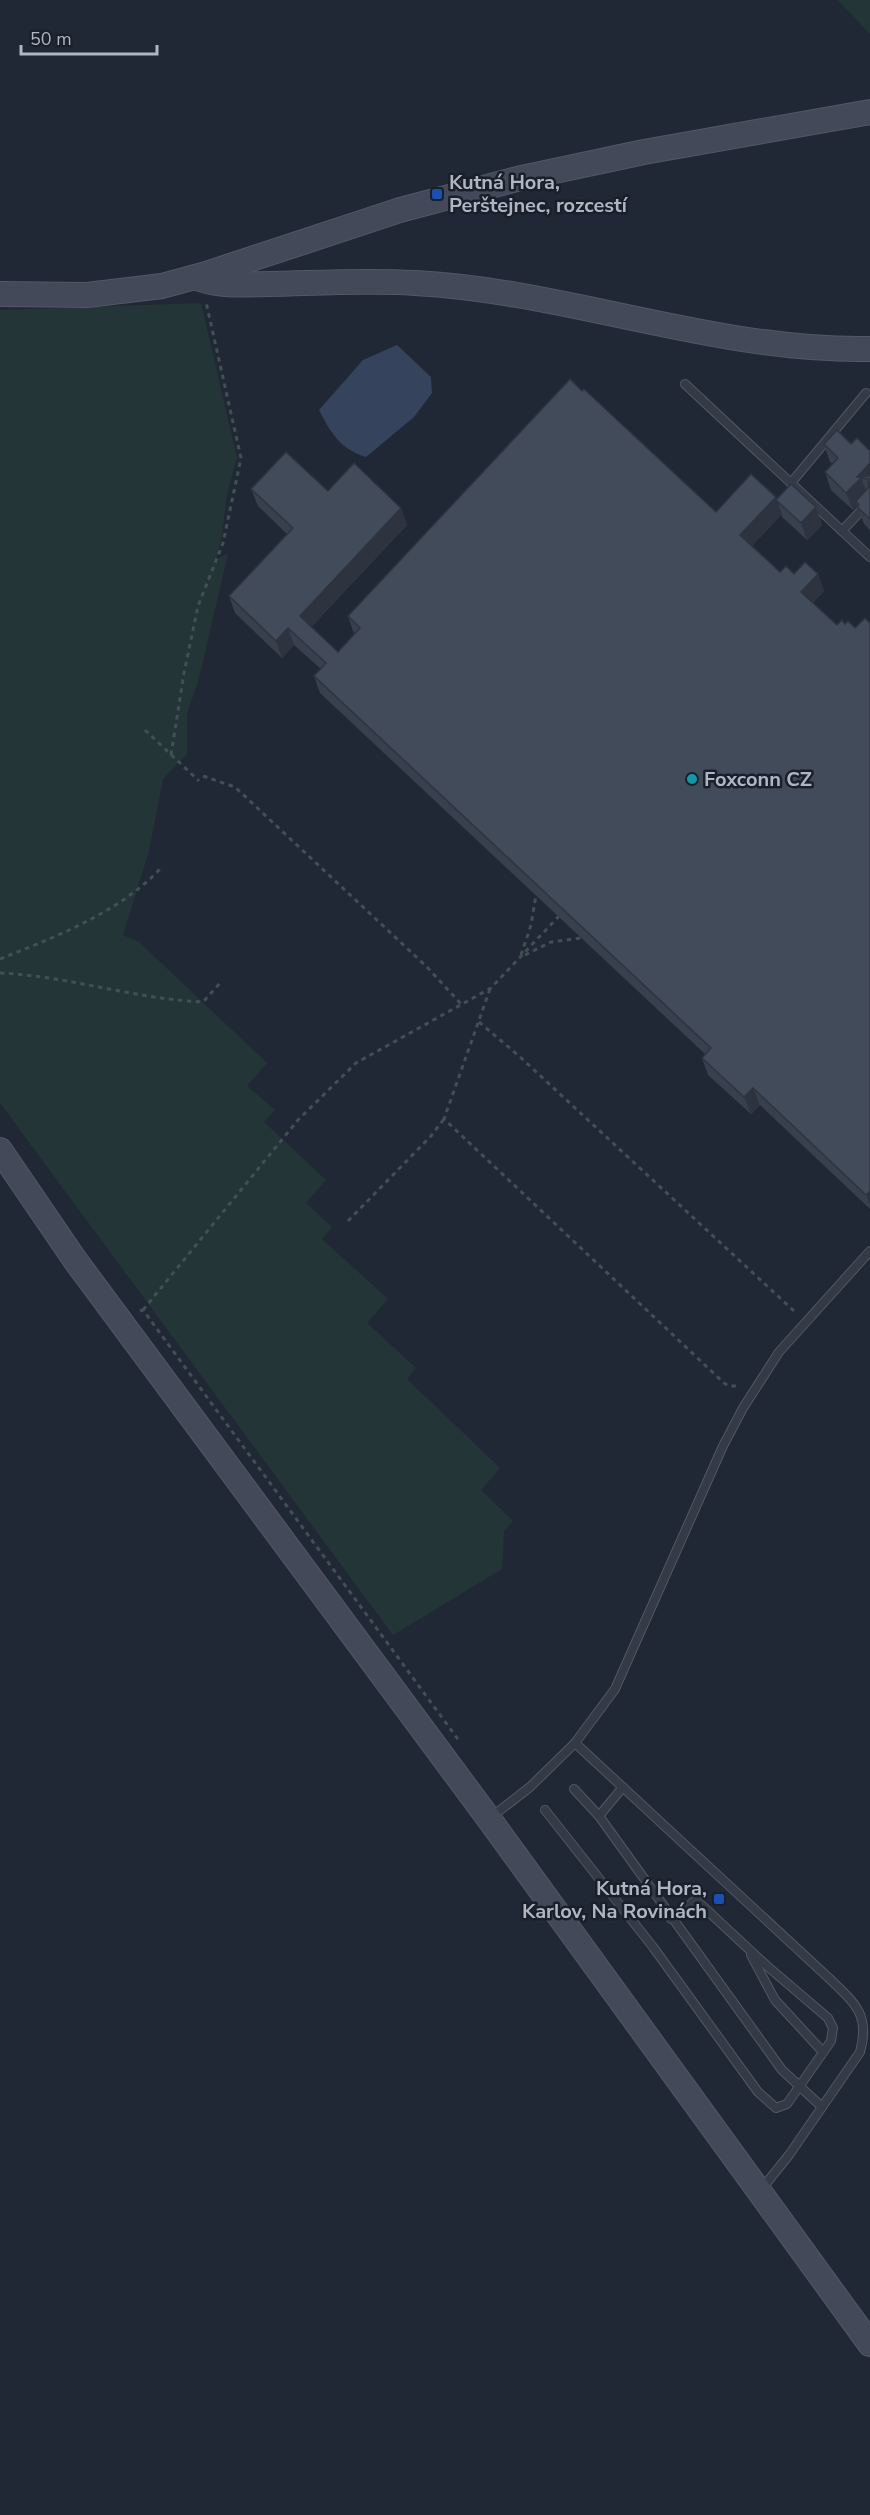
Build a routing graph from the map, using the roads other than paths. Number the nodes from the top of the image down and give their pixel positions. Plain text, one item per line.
1 (870, 112) edge
2 (199, 279) junction
3 (0, 294) edge
4 (870, 349) edge
5 (685, 384) dead end
6 (866, 393) dead end
7 (791, 483) junction
8 (870, 501) edge
9 (842, 531) junction
10 (870, 557) edge
11 (0, 1150) edge
12 (870, 1251) edge
13 (574, 1743) junction
14 (623, 1787) junction
15 (574, 1789) dead end
16 (545, 1810) dead end
17 (599, 1816) junction
18 (489, 1819) junction
19 (671, 1919) junction
20 (748, 1949) junction
21 (823, 2052) junction
22 (800, 2087) junction
23 (822, 2107) junction
24 (759, 2191) junction
25 (870, 2344) edge

1 - 2 street
2 - 3 street
2 - 4 street
5 - 7 lane
6 - 7 lane
7 - 9 lane
8 - 9 lane
9 - 10 lane
11 - 18 street
12 - 13 lane
13 - 14 lane
13 - 18 lane
14 - 17 lane
14 - 23 lane
15 - 17 lane
16 - 22 lane
17 - 19 lane
18 - 24 street
19 - 20 lane
19 - 22 lane
20 - 21 lane
20 - 21 lane
21 - 22 lane
22 - 23 lane
23 - 24 lane
24 - 25 street

